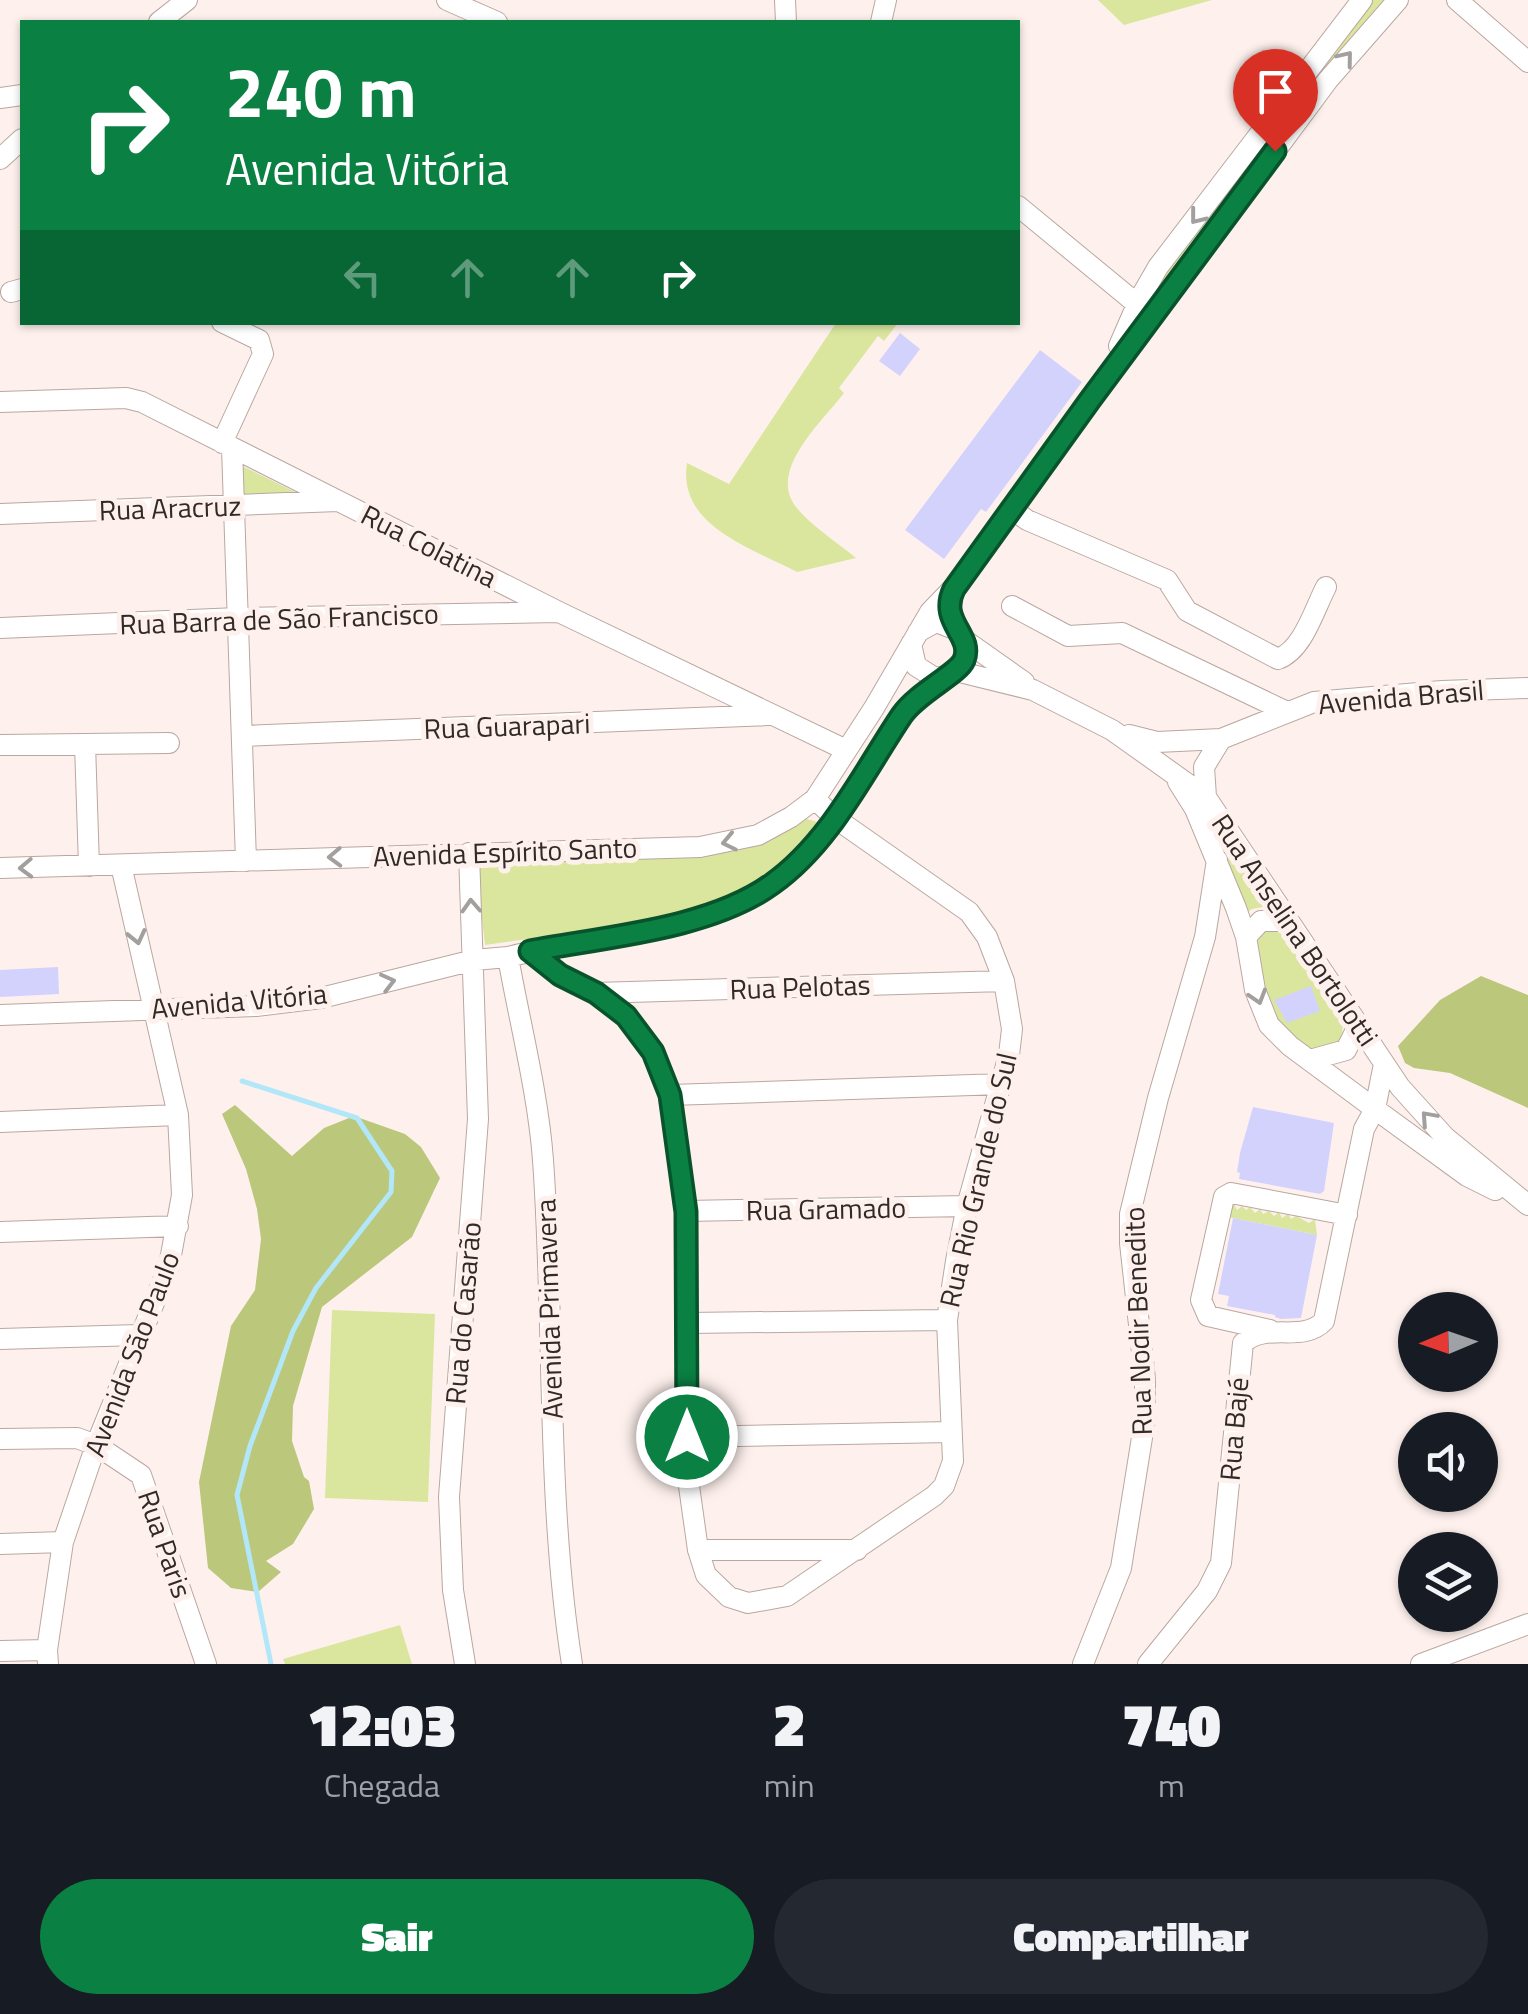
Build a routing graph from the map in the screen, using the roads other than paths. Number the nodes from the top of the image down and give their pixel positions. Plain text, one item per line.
1 (187, 0) edge
2 (447, 0) edge
3 (1362, 0) edge
4 (1398, 0) edge
5 (1457, 0) edge
6 (162, 20) edge
7 (492, 20) edge
8 (1528, 62) edge
9 (20, 141) edge
10 (0, 159) edge
11 (1020, 208) edge
12 (1137, 304) junction
13 (228, 325) edge
14 (1090, 400) junction
15 (0, 402) edge
16 (227, 446) junction
17 (340, 501) junction
18 (234, 506) junction
19 (1012, 509) junction
20 (0, 514) edge
21 (1326, 587) dead end
22 (954, 589) junction
23 (1012, 606) dead end
24 (559, 612) junction
25 (238, 618) junction
26 (0, 628) edge
27 (960, 635) junction
28 (915, 638) junction
29 (950, 674) junction
30 (1528, 688) edge
31 (1033, 690) junction
32 (1285, 711) junction
33 (772, 715) junction
34 (1112, 730) junction
35 (242, 736) junction
36 (1221, 739) junction
37 (170, 743) dead end
38 (84, 744) junction
39 (0, 746) edge
40 (846, 750) junction
41 (1174, 776) junction
42 (1206, 797) junction
43 (815, 799) junction
44 (831, 823) junction
45 (468, 853) junction
46 (246, 860) junction
47 (1218, 860) junction
48 (122, 865) junction
49 (89, 866) junction
50 (0, 868) edge
51 (1209, 919) junction
52 (1288, 921) junction
53 (1244, 930) junction
54 (530, 951) junction
55 (508, 957) junction
56 (474, 960) junction
57 (1004, 981) junction
58 (596, 993) junction
59 (153, 1008) junction
60 (0, 1015) edge
61 (1358, 1026) junction
62 (1310, 1060) junction
63 (1384, 1064) junction
64 (1002, 1084) junction
65 (670, 1095) junction
66 (1375, 1109) junction
67 (178, 1115) junction
68 (0, 1122) edge
69 (1528, 1205) edge
70 (967, 1206) junction
71 (686, 1212) junction
72 (1347, 1215) junction
73 (178, 1226) junction
74 (0, 1232) edge
75 (946, 1320) junction
76 (687, 1323) junction
77 (1272, 1330) junction
78 (138, 1335) junction
79 (0, 1339) edge
80 (952, 1432) junction
81 (687, 1437) junction
82 (0, 1439) edge
83 (96, 1446) junction
84 (63, 1542) junction
85 (0, 1544) edge
86 (698, 1550) junction
87 (859, 1550) junction
88 (1528, 1624) edge
89 (0, 1651) edge
90 (47, 1657) edge
91 (206, 1664) edge
92 (464, 1664) edge
93 (572, 1664) edge
94 (1083, 1664) edge
95 (1148, 1664) edge
96 (1421, 1664) edge

1 - 6 street
2 - 7 street
3 -> 12 street
14 -> 4 street
5 - 8 street
9 - 10 street
11 - 12 street
12 - 14 street
13 - 16 street
14 - 19 street, Avenida Espírito Santo
15 - 16 street, Rua Colatina
16 - 17 street, Rua Colatina
16 - 18 street
17 - 18 street, Rua Aracruz
17 - 24 street, Rua Colatina
18 - 20 street, Rua Aracruz
18 - 25 street
19 - 21 street
19 - 22 street, Avenida Espírito Santo
22 - 27 street
22 - 28 street, Avenida Espírito Santo
23 - 32 street
24 - 25 street, Rua Barra de São Francisco
24 - 33 street, Rua Colatina
25 - 26 street, Rua Barra de São Francisco
25 - 35 street
27 - 28 street
27 - 29 street
27 - 31 street
28 - 29 street
28 - 40 street, Avenida Espírito Santo
29 - 31 street
29 - 44 street, Avenida Vitória
30 - 32 street, Avenida Brasil
31 - 34 street
32 - 36 street, Avenida Brasil
33 - 35 street, Rua Guarapari
33 - 40 street, Rua Colatina
34 - 36 street, Avenida Brasil
34 - 41 street
35 - 46 street
36 - 42 street
37 - 38 street
38 - 39 street
38 - 49 street
40 - 43 street, Avenida Espírito Santo
41 - 42 street, Rua Anselina Bortolotti
41 - 47 street, Rua Anselina Bortolotti
42 - 52 street, Rua Anselina Bortolotti
43 - 44 street
43 -> 45 street, Avenida Espírito Santo
44 - 54 street, Avenida Vitória
44 - 57 street, Rua Rio Grande do Sul
45 -> 46 street, Avenida Espírito Santo
56 -> 45 street
46 - 48 street, Avenida Espírito Santo
47 - 51 street, Rua Nodir Benedito
47 - 53 street, Rua Anselina Bortolotti
48 - 49 street, Avenida Espírito Santo
48 -> 59 street, Avenida São Paulo
49 -> 50 street, Avenida Espírito Santo
51 - 53 street
51 - 94 street, Rua Nodir Benedito
52 - 53 street
52 - 61 street, Rua Anselina Bortolotti
53 -> 62 street, Rua Anselina Bortolotti
54 - 55 street, Avenida Vitória
54 - 58 street, Rua Rio Grande do Sul
55 - 56 street, Avenida Vitória
55 - 93 street, Avenida Primavera
59 -> 56 street, Avenida Vitória
56 - 92 street, Rua do Casarão
57 - 58 street, Rua Pelotas
57 - 64 street, Rua Rio Grande do Sul
58 - 65 street, Rua Rio Grande do Sul
59 - 60 street, Avenida Vitória
59 - 67 street, Avenida São Paulo
61 - 62 street
61 - 63 street, Rua Anselina Bortolotti
62 - 66 street, Rua Anselina Bortolotti
63 - 66 street
69 -> 63 street, Rua Anselina Bortolotti
64 - 65 street
64 - 70 street, Rua Rio Grande do Sul
65 - 71 street, Rua Rio Grande do Sul
66 - 69 street, Rua Anselina Bortolotti
66 - 72 street
67 - 68 street
67 - 73 street, Avenida São Paulo
70 - 71 street, Rua Gramado
70 - 75 street, Rua Rio Grande do Sul
71 - 76 street, Rua Rio Grande do Sul
72 - 77 street
72 - 77 street
73 - 74 street
73 - 78 street, Avenida São Paulo
75 - 76 street
75 - 80 street, Rua Rio Grande do Sul
76 - 81 street, Rua Rio Grande do Sul
77 - 95 street, Rua Bajé
78 - 79 street
78 - 83 street, Avenida São Paulo
80 - 81 street
80 - 87 street, Rua Rio Grande do Sul
81 - 86 street, Rua Rio Grande do Sul
82 - 83 street
83 - 84 street, Avenida São Paulo
83 - 91 street, Rua Paris
84 - 85 street
84 - 90 street, Avenida São Paulo
86 - 87 street
86 - 87 street, Rua Rio Grande do Sul
88 - 96 street
89 - 90 street

